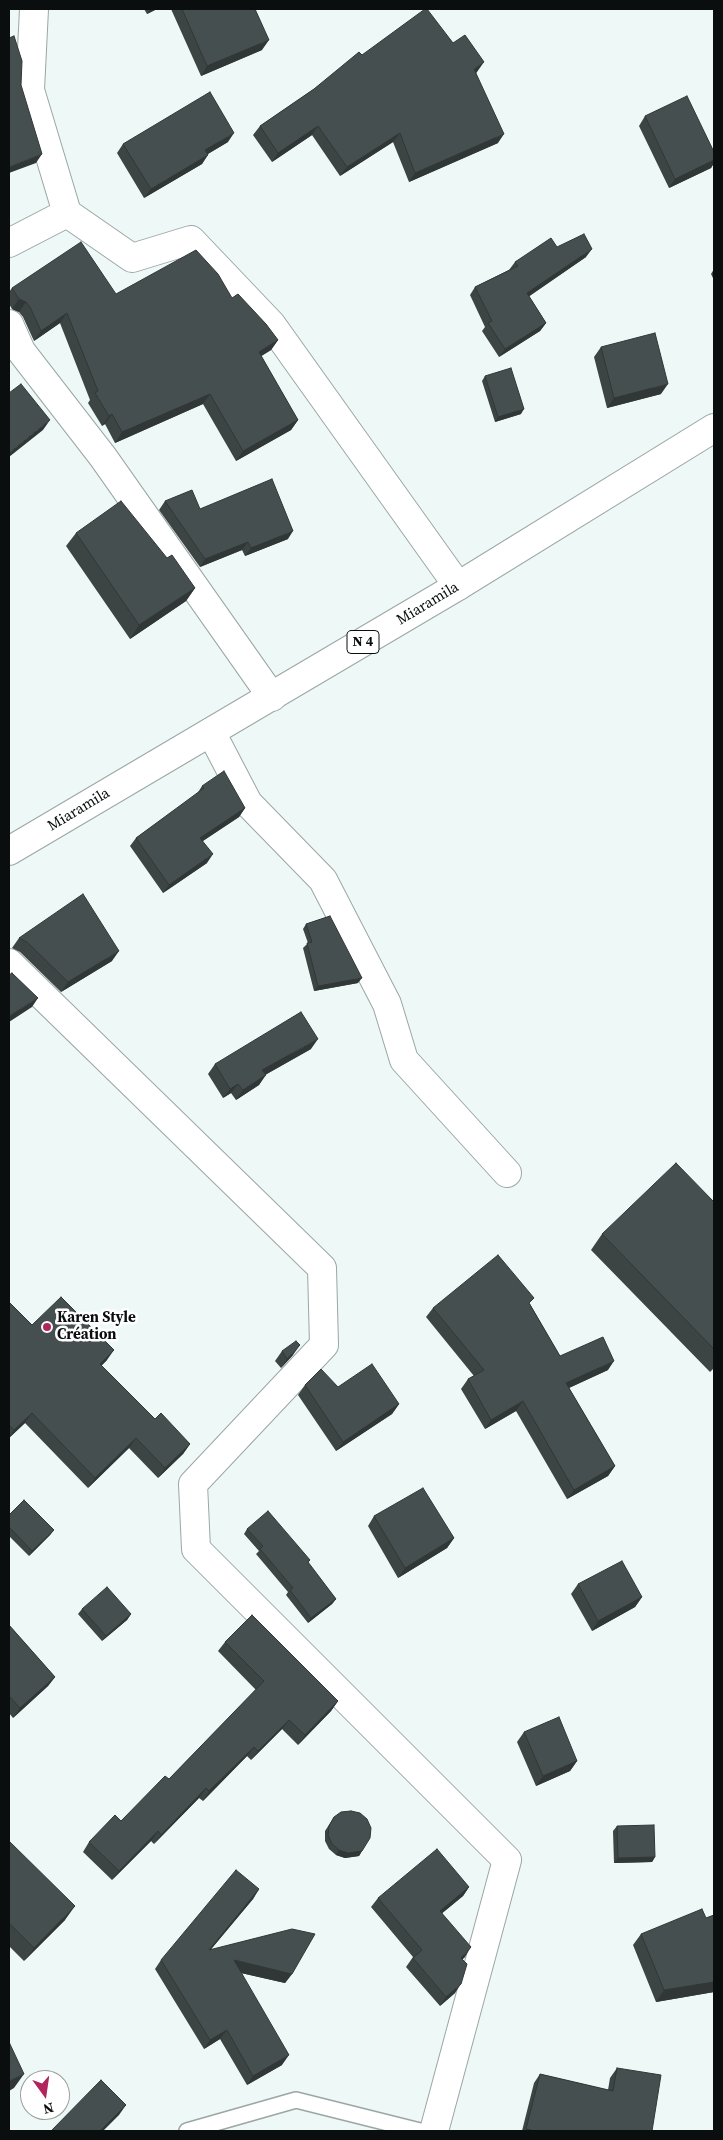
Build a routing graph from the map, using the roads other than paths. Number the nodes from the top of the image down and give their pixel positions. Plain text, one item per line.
1 (34, 9) edge
2 (67, 213) junction
3 (9, 242) edge
4 (9, 324) edge
5 (714, 428) edge
6 (458, 586) junction
7 (272, 697) junction
8 (211, 732) junction
9 (9, 851) edge
10 (9, 963) edge
11 (507, 1173) dead end
12 (187, 2131) edge
13 (420, 2131) edge
14 (434, 2131) edge

1 - 2 street
2 - 3 street
2 - 6 street
4 - 7 street
5 - 6 street, Miaramila / N 4
6 - 7 street, Miaramila / N 4
7 - 8 street, Miaramila / N 4
8 - 9 street, Miaramila / N 4
8 - 11 street
10 - 14 street
12 - 13 lane

